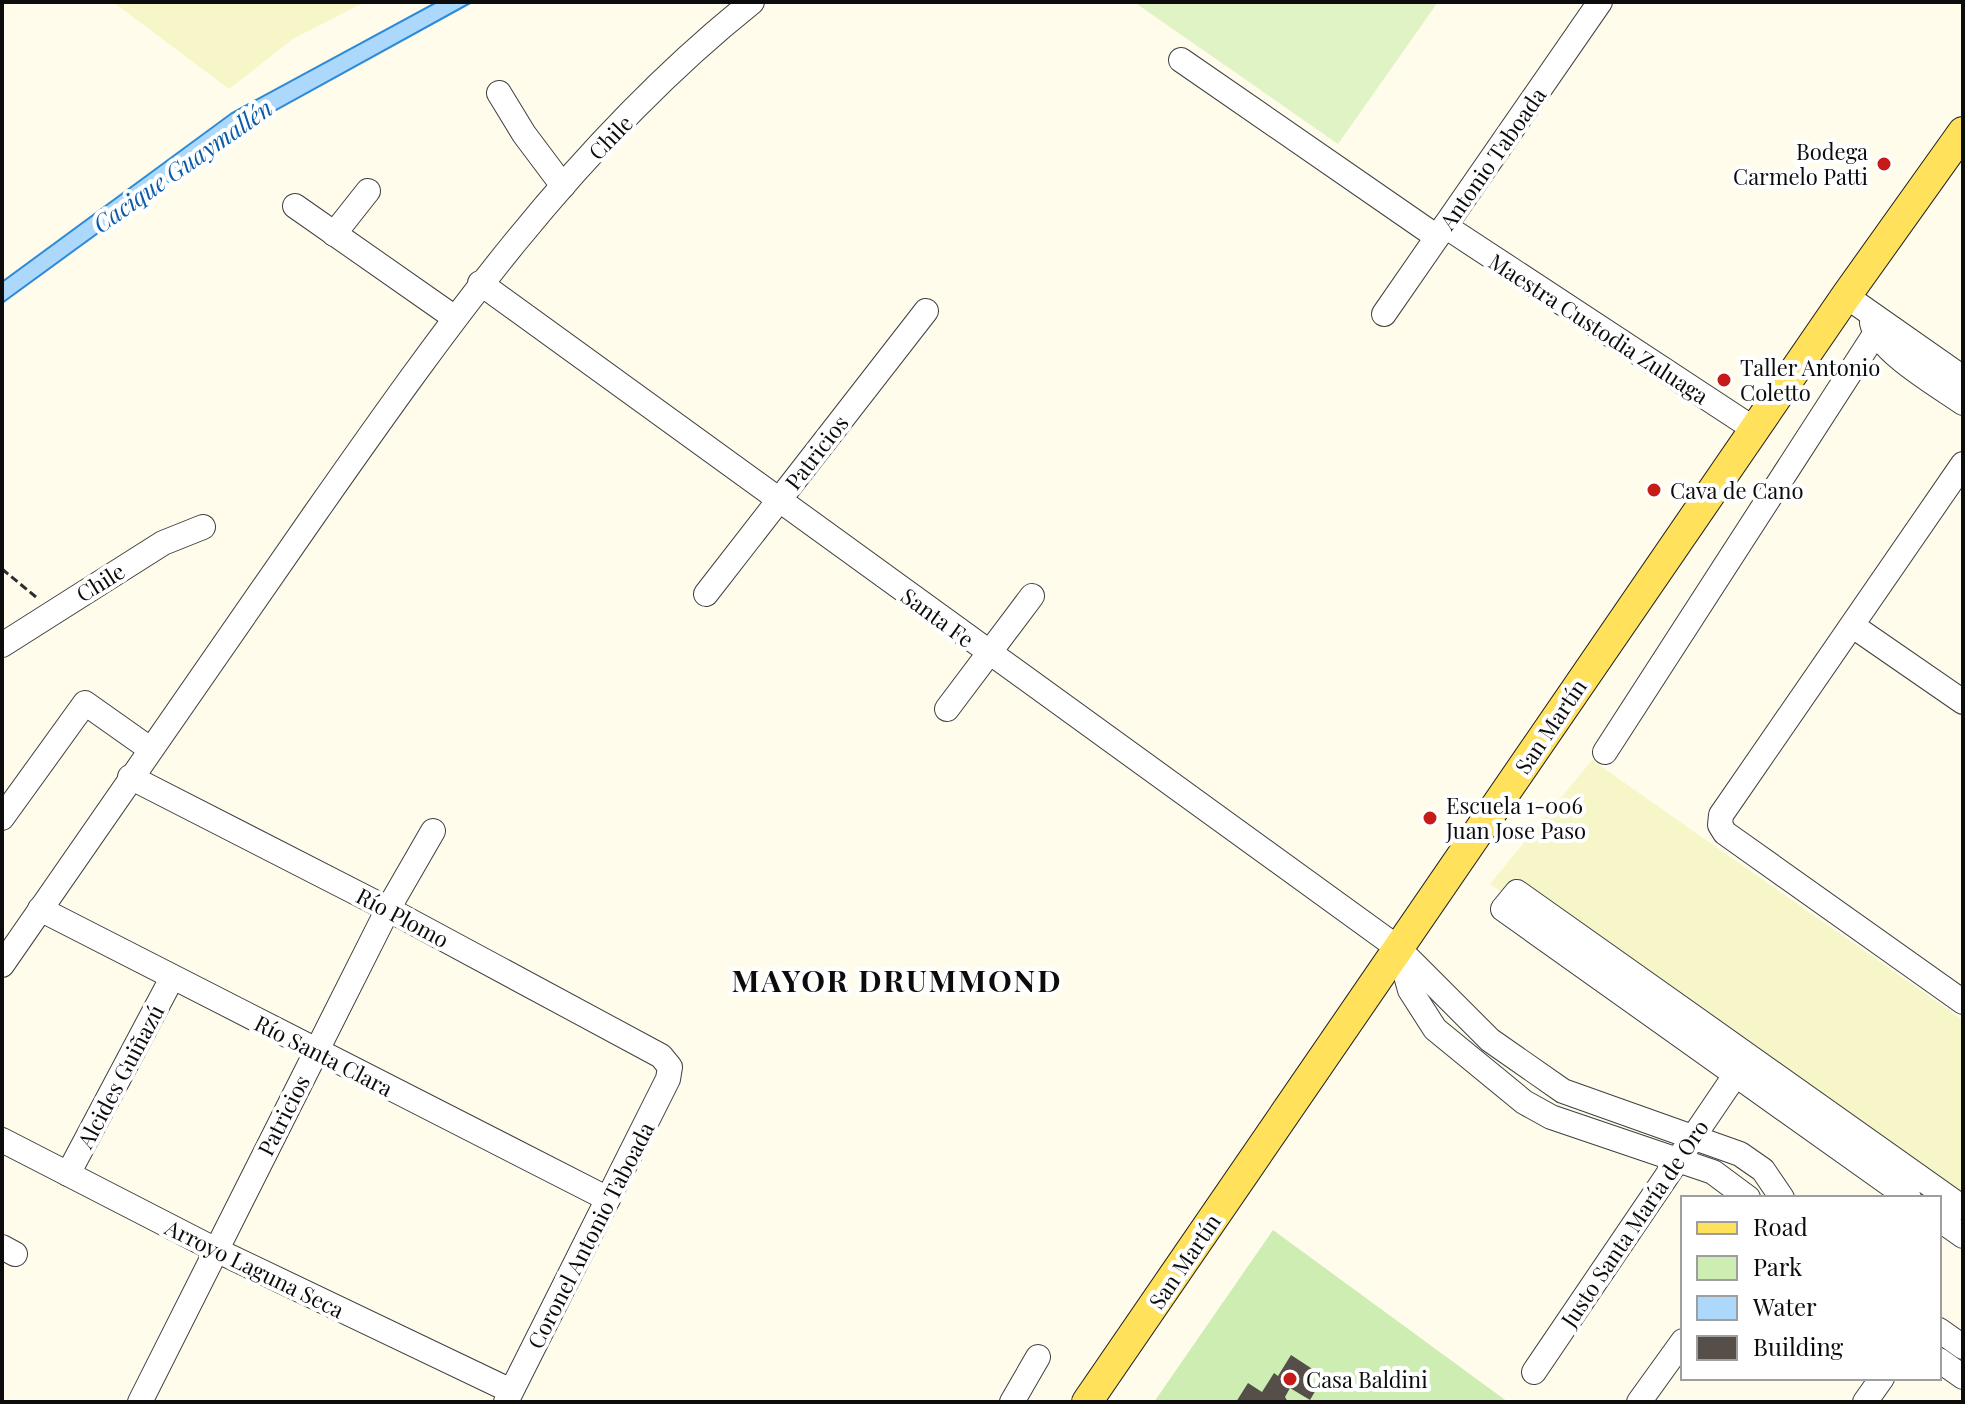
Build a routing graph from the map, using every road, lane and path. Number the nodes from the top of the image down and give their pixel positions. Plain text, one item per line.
1 (752, 2) edge
2 (1600, 2) edge
3 (1181, 60) dead end
4 (499, 93) dead end
5 (1963, 132) edge
6 (563, 186) junction
7 (368, 191) dead end
8 (295, 206) dead end
9 (1441, 232) junction
10 (334, 234) junction
11 (480, 283) junction
12 (1846, 296) junction
13 (926, 311) dead end
14 (1384, 314) dead end
15 (455, 318) junction
16 (1880, 326) junction
17 (1963, 378) edge
18 (1963, 403) edge
19 (1754, 429) junction
20 (1963, 464) edge
21 (778, 501) junction
22 (203, 527) dead end
23 (2, 569) edge
24 (706, 594) dead end
25 (1032, 596) dead end
26 (53, 612) junction
27 (1853, 626) junction
28 (2, 645) edge
29 (989, 653) junction
30 (1963, 702) edge
31 (947, 709) dead end
32 (150, 749) junction
33 (1605, 752) dead end
34 (130, 777) junction
35 (2, 818) edge
36 (433, 831) dead end
37 (40, 909) junction
38 (388, 909) junction
39 (1398, 948) junction
40 (2, 965) edge
41 (172, 978) junction
42 (1963, 1002) edge
43 (1455, 1005) junction
44 (1435, 1029) junction
45 (315, 1051) junction
46 (670, 1067) joint
47 (1736, 1074) junction
48 (1563, 1091) junction
49 (1551, 1117) junction
50 (1692, 1137) junction
51 (2, 1140) edge
52 (1677, 1161) junction
53 (68, 1174) junction
54 (1745, 1196) edge
55 (1781, 1196) edge
56 (1906, 1196) edge
57 (608, 1199) junction
58 (1963, 1208) edge
59 (1941, 1220) edge
60 (1963, 1236) edge
61 (214, 1249) junction
62 (1941, 1331) edge
63 (1681, 1344) edge
64 (1963, 1347) edge
65 (1038, 1357) dead end
66 (1941, 1361) edge
67 (1534, 1372) dead end
68 (1963, 1377) edge
69 (1881, 1380) edge
70 (508, 1397) edge
71 (140, 1402) edge
72 (1012, 1402) edge
73 (1087, 1402) edge
74 (1639, 1402) edge
75 (1865, 1402) edge

1 - 6 street, Chile
2 - 9 street, Antonio Taboada
3 - 9 street, Maestra Custodia Zuluaga
4 - 6 street
5 - 12 main road, San Martín
6 - 11 street, Chile
7 - 10 street
8 - 10 street
9 - 14 street, Antonio Taboada
9 - 19 street, Maestra Custodia Zuluaga
10 - 15 street
11 - 15 street, Chile
11 - 21 street, Santa Fe
12 - 16 street
12 - 19 main road, San Martín
13 - 21 street, Patricios
15 - 32 street, Chile
16 - 17 street
16 - 18 street
16 - 33 street
19 - 39 main road, San Martín
20 - 27 street
21 - 24 street, Patricios
21 - 29 street, Santa Fe
22 - 26 street, Chile
23 - 26 path
25 - 29 street
26 - 28 street, Chile
27 - 30 street
27 - 42 street
29 - 31 street
29 - 39 street, Santa Fe
32 - 34 street, Chile
32 - 35 street
34 - 37 street, Chile
34 - 38 street, Río Plomo
36 - 38 street, Patricios
37 - 40 street, Chile
37 - 41 street, Río Santa Clara
38 - 45 street, Patricios
38 - 46 street, Río Plomo
39 - 43 street, Santa Fe
39 - 44 street
39 - 73 main road, San Martín
41 - 45 street, Río Santa Clara
41 - 53 street, Alcides Guiñazú
43 - 44 street
43 - 48 street, Santa Fe
44 - 49 street
45 - 57 street, Río Santa Clara
45 - 61 street, Patricios
46 - 57 street, Coronel Antonio Taboada
47 - 50 street, Justo Santa María de Oro
47 - 56 street
47 - 58 street
48 - 49 street
48 - 50 street, Santa Fe
49 - 52 street
50 - 52 street, Justo Santa María de Oro
50 - 55 street, Santa Fe
51 - 53 street, Arroyo Laguna Seca
52 - 54 street
52 - 67 street, Justo Santa María de Oro
53 - 61 street, Arroyo Laguna Seca
57 - 70 street, Coronel Antonio Taboada
59 - 60 street
61 - 70 street, Arroyo Laguna Seca
61 - 71 street, Patricios
62 - 64 street
63 - 74 street
65 - 72 street
66 - 68 street
69 - 75 street

